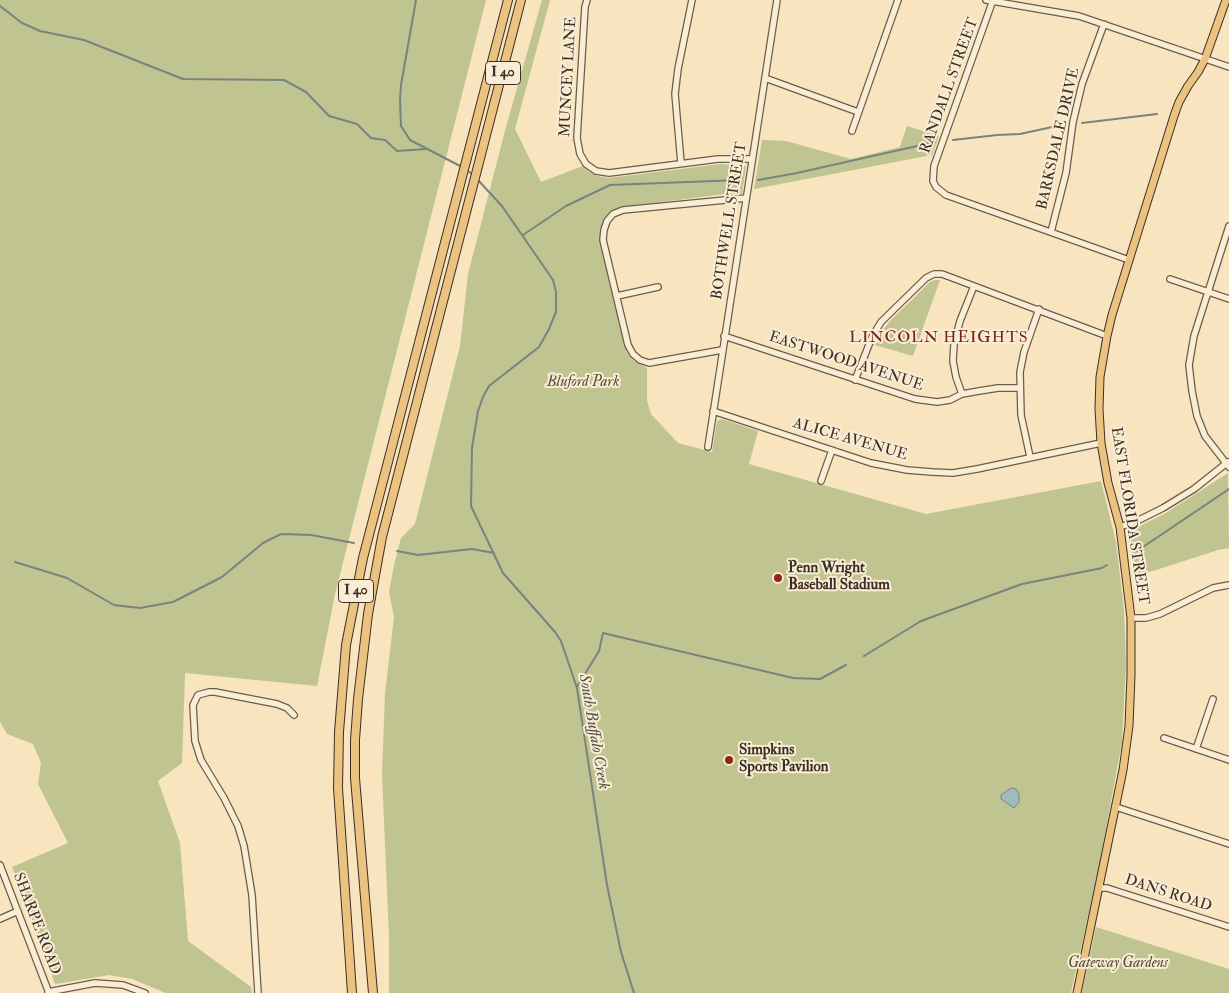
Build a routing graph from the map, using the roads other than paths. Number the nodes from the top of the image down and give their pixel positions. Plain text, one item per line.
1 (508, 0) edge
2 (522, 0) edge
3 (587, 0) edge
4 (692, 0) edge
5 (777, 0) edge
6 (898, 0) edge
7 (990, 0) edge
8 (1226, 0) edge
9 (1104, 24) junction
10 (1205, 59) junction
11 (1229, 67) edge
12 (765, 78) junction
13 (858, 112) junction
14 (852, 131) dead end
15 (752, 159) junction
16 (682, 163) junction
17 (746, 198) junction
18 (1229, 226) edge
19 (1050, 232) junction
20 (1227, 238) edge
21 (1129, 260) junction
22 (1170, 279) dead end
23 (974, 286) junction
24 (658, 287) dead end
25 (1209, 292) junction
26 (616, 296) junction
27 (1229, 299) edge
28 (1039, 309) junction
29 (724, 336) junction
30 (1107, 336) junction
31 (722, 350) junction
32 (856, 380) junction
33 (1019, 388) junction
34 (962, 394) junction
35 (713, 411) junction
36 (1101, 443) junction
37 (708, 447) dead end
38 (832, 450) junction
39 (1030, 457) junction
40 (1228, 464) edge
41 (821, 481) dead end
42 (1120, 527) junction
43 (1229, 584) edge
44 (1131, 618) junction
45 (1214, 699) dead end
46 (294, 715) dead end
47 (1164, 738) dead end
48 (1196, 749) junction
49 (1229, 760) edge
50 (1116, 807) junction
51 (1229, 844) edge
52 (0, 865) edge
53 (1100, 888) junction
54 (18, 911) junction
55 (0, 919) edge
56 (1229, 927) edge
57 (48, 992) edge
58 (145, 993) edge
59 (258, 993) edge
60 (352, 993) edge
61 (373, 993) edge
62 (1077, 993) edge

1 - 60 highway, I 40
2 - 61 highway, I 40
3 - 16 street, MUNCEY LANE
4 - 16 street
5 - 12 street, BOTHWELL STREET
6 - 13 street
7 - 9 street
7 - 19 street, RANDALL STREET
8 - 10 main road, EAST FLORIDA STREET
9 - 10 street
9 - 19 street, BARKSDALE DRIVE
10 - 11 street
10 - 21 main road, EAST FLORIDA STREET
12 - 13 street
12 - 15 street, BOTHWELL STREET
13 - 14 street
15 - 16 street, MUNCEY LANE
15 - 17 street, BOTHWELL STREET
17 - 26 street
17 - 29 street, BOTHWELL STREET
18 - 20 street
19 - 21 street
20 - 25 street
21 - 30 main road, EAST FLORIDA STREET
22 - 25 street
23 - 28 street
23 - 32 street
23 - 34 street
24 - 26 street
25 - 27 street
25 - 40 street
26 - 31 street
28 - 30 street
28 - 33 street
29 - 31 street, BOTHWELL STREET
29 - 32 street, EASTWOOD AVENUE
30 - 36 main road, EAST FLORIDA STREET
31 - 35 street, BOTHWELL STREET
32 - 34 street, EASTWOOD AVENUE
33 - 34 street, EASTWOOD AVENUE
33 - 39 street
35 - 37 street, BOTHWELL STREET
35 - 38 street, ALICE AVENUE
36 - 39 street, ALICE AVENUE
36 - 42 main road, EAST FLORIDA STREET
38 - 39 street, ALICE AVENUE
38 - 41 street
40 - 42 street
42 - 44 main road, EAST FLORIDA STREET
43 - 44 street
44 - 50 main road, EAST FLORIDA STREET
45 - 48 street
46 - 59 street
47 - 48 street
48 - 49 street
50 - 51 street
50 - 53 main road, EAST FLORIDA STREET
52 - 54 street, SHARPE ROAD
53 - 56 street, DANS ROAD
53 - 62 main road, EAST FLORIDA STREET
54 - 55 street
54 - 57 street, SHARPE ROAD
57 - 58 street

